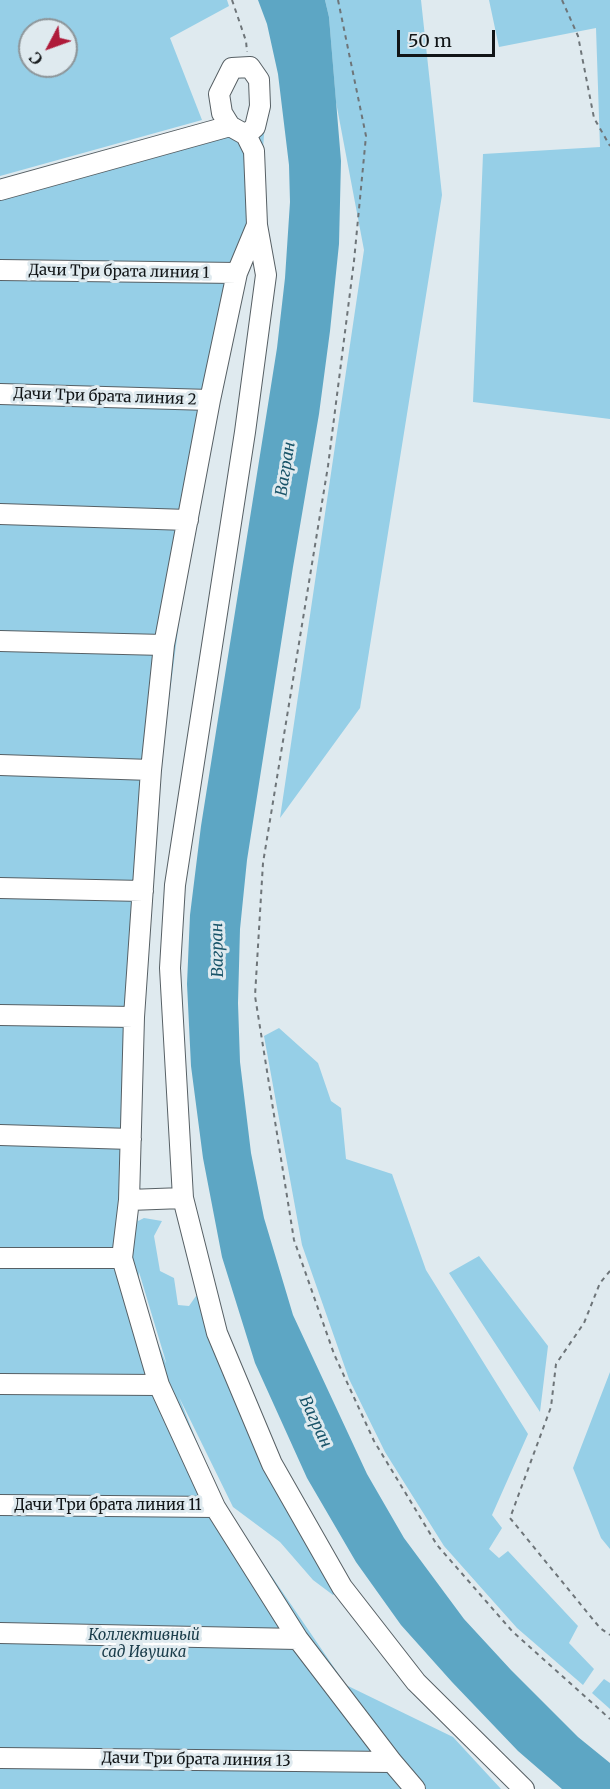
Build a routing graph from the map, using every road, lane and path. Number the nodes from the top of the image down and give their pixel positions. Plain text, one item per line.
1 (232, 0) edge
2 (338, 0) edge
3 (562, 0) edge
4 (250, 67) junction
5 (238, 130) junction
6 (610, 146) edge
7 (0, 190) edge
8 (257, 225) junction
9 (0, 270) edge
10 (237, 273) junction
11 (0, 393) edge
12 (210, 400) junction
13 (0, 514) edge
14 (188, 520) junction
15 (0, 640) edge
16 (164, 645) junction
17 (0, 765) edge
18 (150, 770) junction
19 (0, 888) edge
20 (143, 891) junction
21 (0, 1015) edge
22 (135, 1017) junction
23 (0, 1136) edge
24 (131, 1139) junction
25 (183, 1198) junction
26 (129, 1200) junction
27 (0, 1258) edge
28 (122, 1258) junction
29 (610, 1271) edge
30 (0, 1384) edge
31 (159, 1385) junction
32 (0, 1505) edge
33 (215, 1507) junction
34 (0, 1633) edge
35 (610, 1635) edge
36 (298, 1639) junction
37 (610, 1719) edge
38 (0, 1758) edge
39 (392, 1762) junction
40 (415, 1789) edge
41 (524, 1789) edge

1 - 4 path
2 - 37 path
3 - 6 path
4 - 5 street
4 - 5 street
5 - 7 street
5 - 8 street
8 - 10 street
8 - 25 street
9 - 10 street, Дачи Три брата линия 1
10 - 12 street
11 - 12 street, Дачи Три брата линия 2
12 - 14 street
13 - 14 street
14 - 16 street
15 - 16 street
16 - 18 street
17 - 18 street
18 - 20 street
19 - 20 street
20 - 22 street
21 - 22 street
22 - 24 street
23 - 24 street
24 - 26 street
25 - 26 street
25 - 41 street
26 - 28 street
27 - 28 street
28 - 31 street
29 - 35 path
30 - 31 street
31 - 33 street
32 - 33 street, Дачи Три брата линия 11
33 - 36 street
34 - 36 street
36 - 39 street
38 - 39 street, Дачи Три брата линия 13
39 - 40 street

